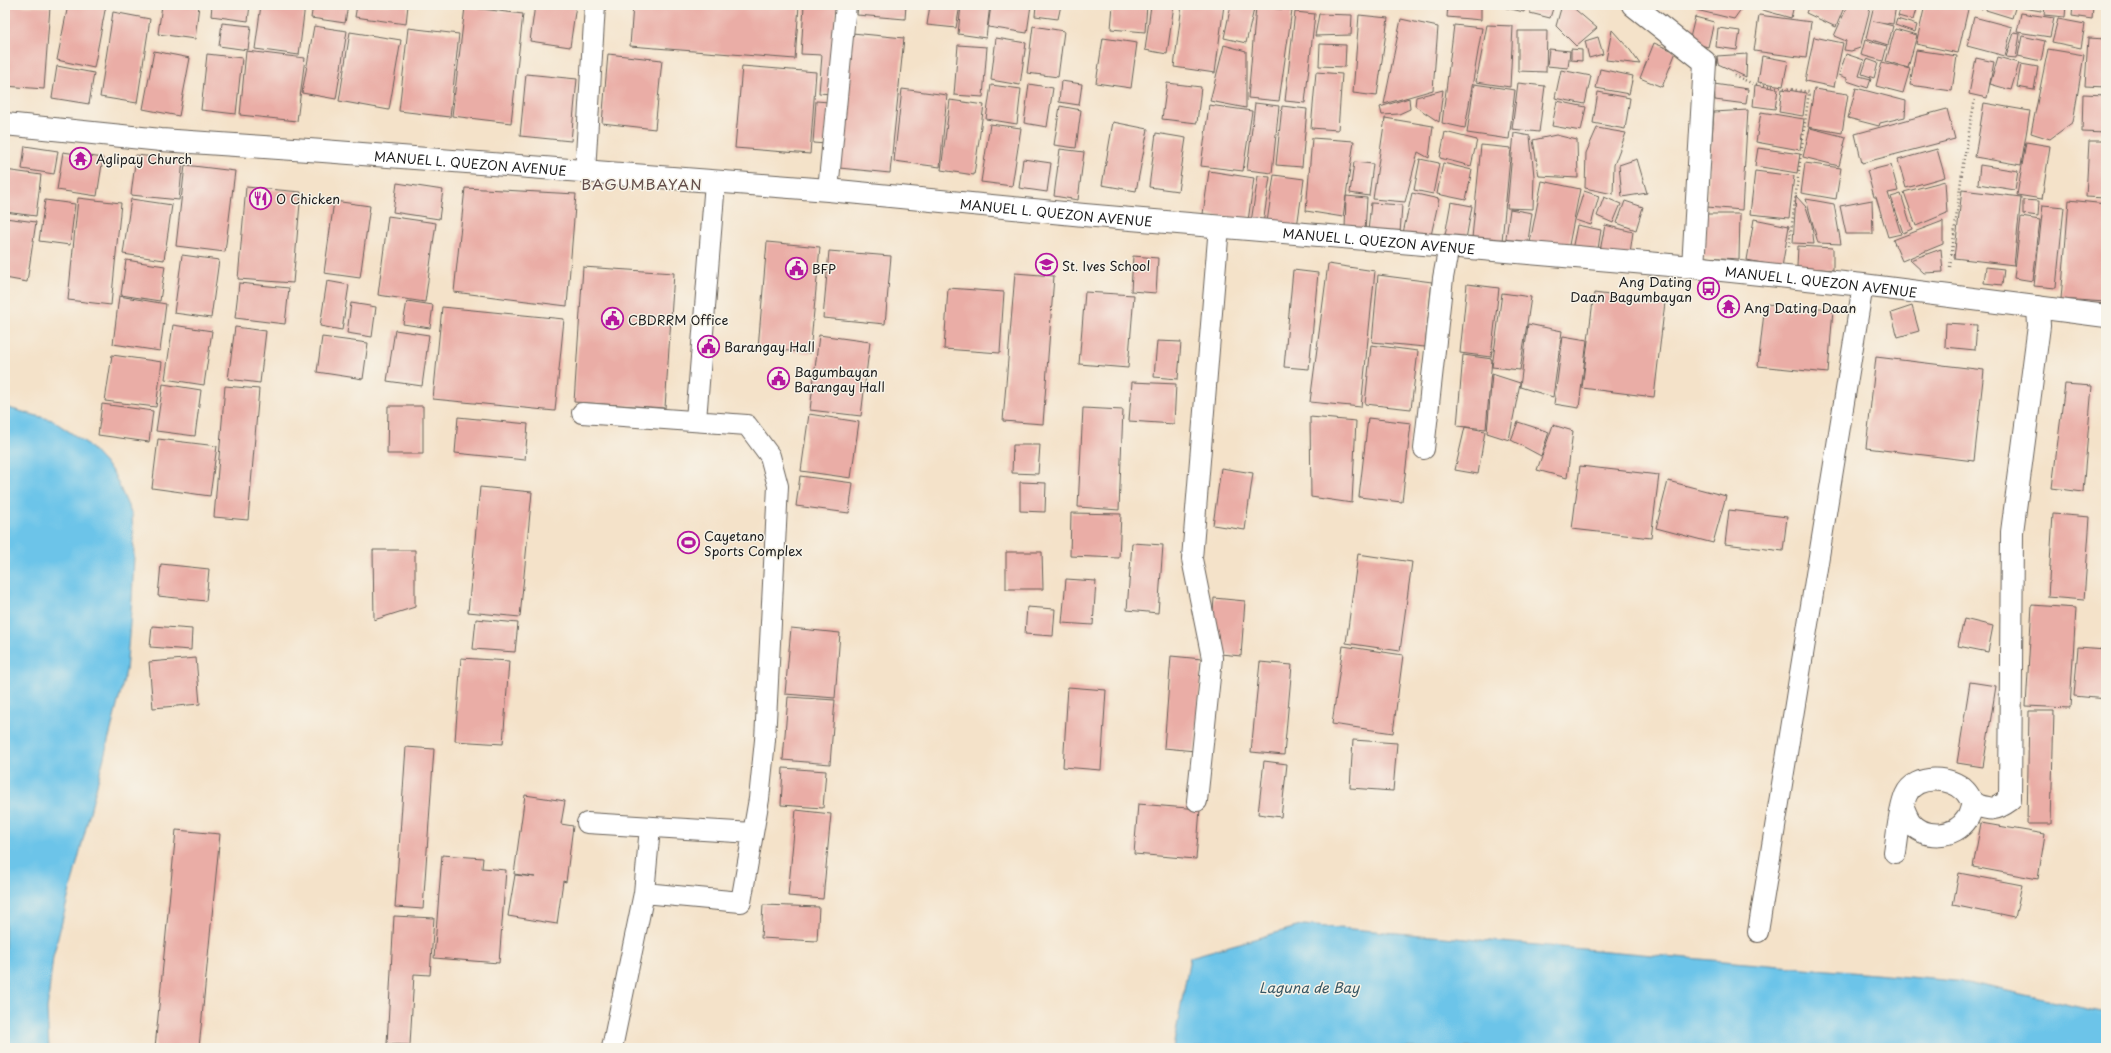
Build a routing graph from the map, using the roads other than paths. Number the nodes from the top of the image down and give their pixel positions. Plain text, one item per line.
1 (595, 5) edge
2 (846, 5) edge
3 (1640, 7) edge
4 (5, 124) edge
5 (585, 172) junction
6 (715, 182) junction
7 (828, 190) junction
8 (1219, 226) junction
9 (1449, 246) junction
10 (1693, 267) junction
11 (1863, 286) junction
12 (2038, 308) junction
13 (2106, 316) edge
14 (582, 413) dead end
15 (696, 420) junction
16 (1424, 449) dead end
17 (1197, 801) dead end
18 (1973, 804) junction
19 (1903, 808) junction
20 (588, 823) dead end
21 (650, 827) junction
22 (753, 833) junction
23 (1895, 852) dead end
24 (644, 893) junction
25 (1758, 932) dead end
26 (612, 1048) edge

1 - 5 lane
2 - 7 lane
3 - 10 main road
4 - 5 main road, MANUEL L. QUEZON AVENUE
5 - 6 main road, MANUEL L. QUEZON AVENUE
6 - 7 main road, MANUEL L. QUEZON AVENUE
6 - 15 lane
7 - 8 main road, MANUEL L. QUEZON AVENUE
8 - 9 main road, MANUEL L. QUEZON AVENUE
8 - 17 lane
9 - 10 main road, MANUEL L. QUEZON AVENUE
9 - 16 lane
10 - 11 main road, MANUEL L. QUEZON AVENUE
11 - 12 main road, MANUEL L. QUEZON AVENUE
11 - 25 lane
12 - 13 main road, MANUEL L. QUEZON AVENUE
12 - 18 main road
14 - 15 lane
15 - 22 lane
18 - 19 main road
18 - 19 main road
19 - 23 main road
20 - 21 lane
21 - 22 lane
21 - 24 lane
22 - 24 lane
24 - 26 lane

